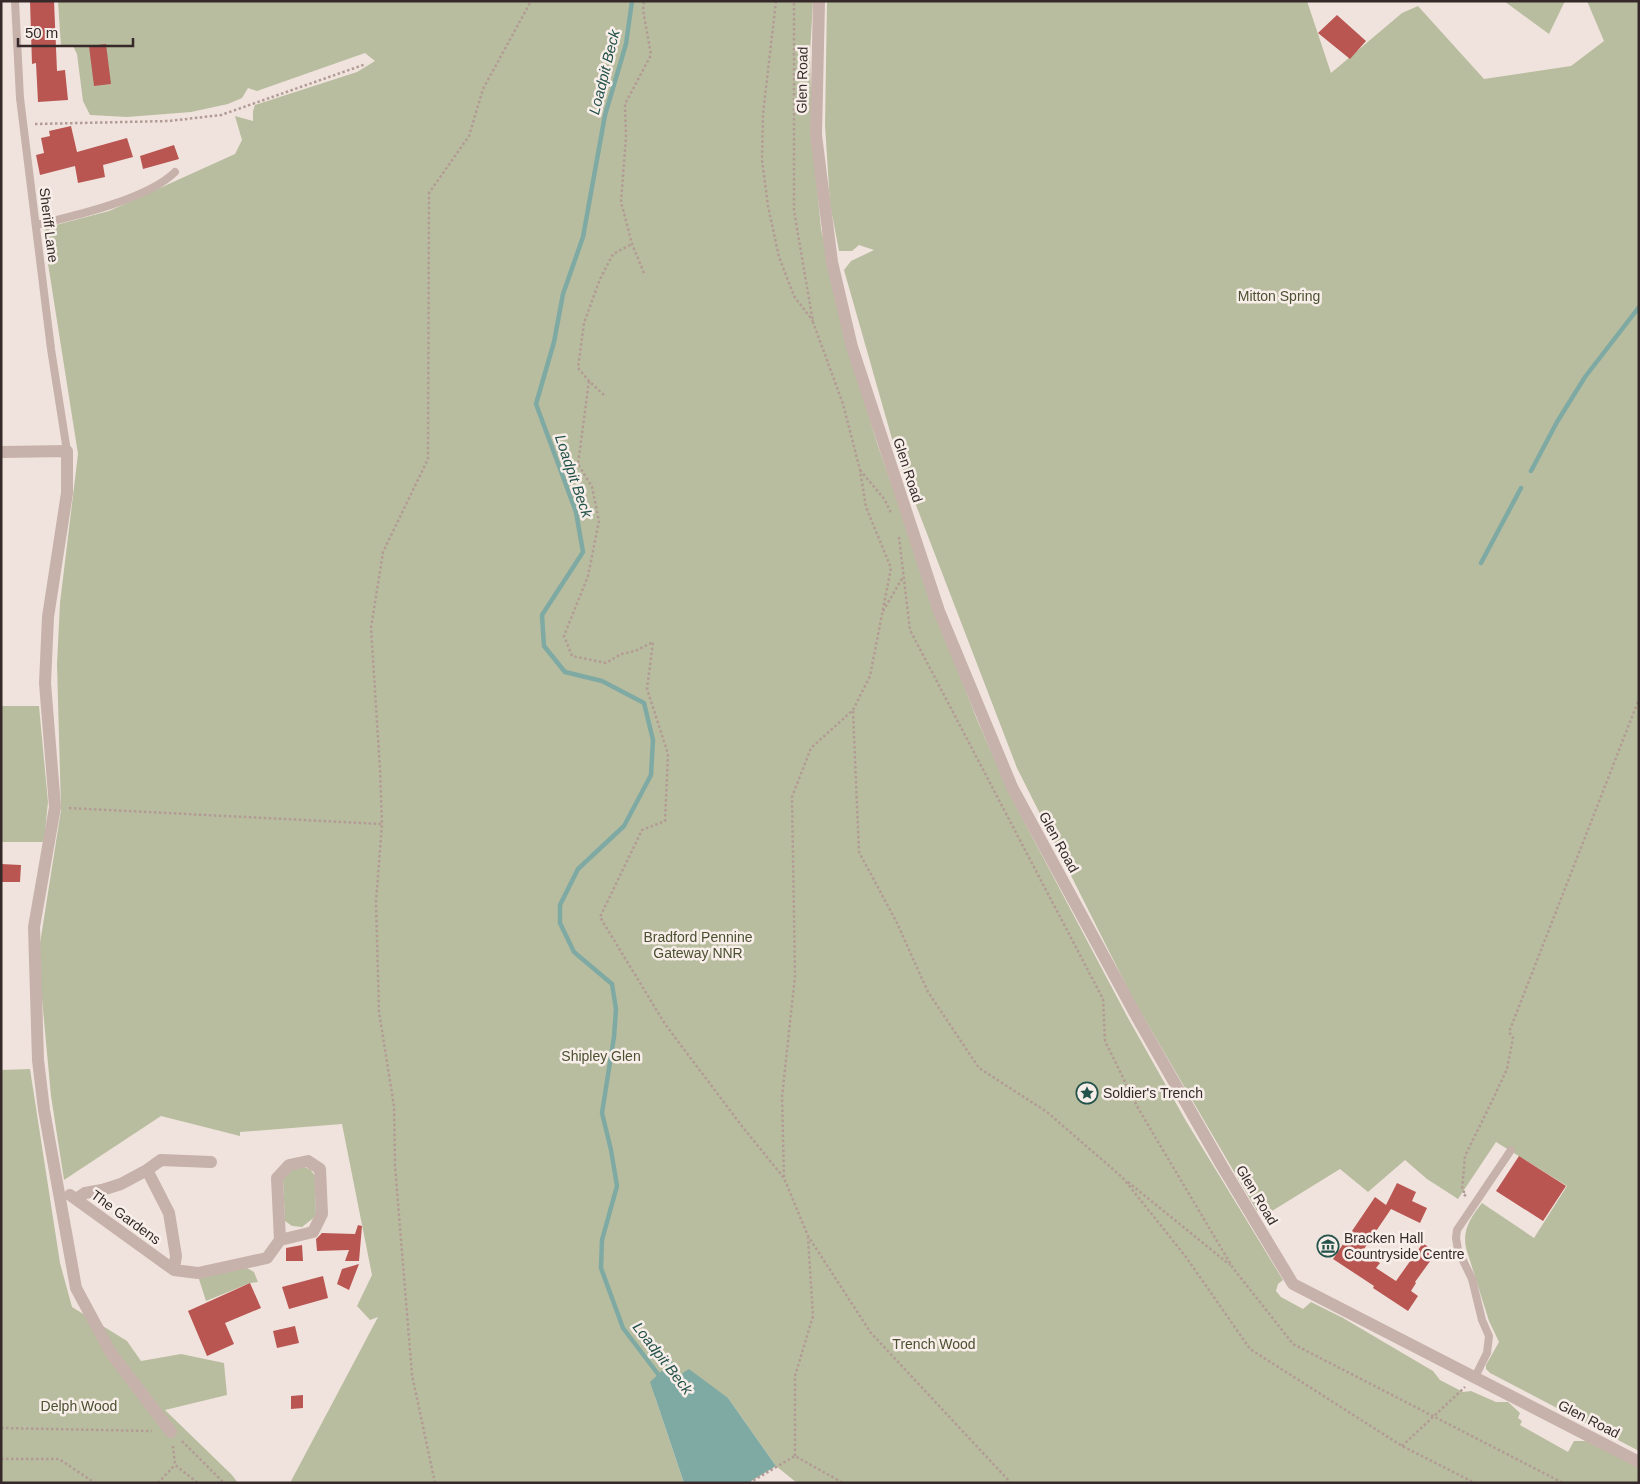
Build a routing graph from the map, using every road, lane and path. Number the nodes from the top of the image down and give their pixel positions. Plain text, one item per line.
1 (15, 1) edge
2 (531, 1) edge
3 (644, 1) edge
4 (776, 1) edge
5 (794, 1) edge
6 (819, 1) edge
7 (366, 64) dead end
8 (24, 124) junction
9 (175, 172) dead end
10 (36, 226) junction
11 (632, 244) junction
12 (644, 273) dead end
13 (813, 322) junction
14 (590, 381) junction
15 (604, 395) dead end
16 (67, 451) junction
17 (1, 452) edge
18 (903, 576) dead end
19 (882, 613) junction
20 (1639, 700) edge
21 (853, 710) junction
22 (55, 808) junction
23 (382, 824) junction
24 (1511, 1150) dead end
25 (211, 1162) dead end
26 (147, 1170) junction
27 (1122, 1177) junction
28 (784, 1178) junction
29 (59, 1188) junction
30 (1463, 1191) dead end
31 (76, 1199) junction
32 (808, 1236) junction
33 (280, 1240) junction
34 (1233, 1268) dead end
35 (174, 1270) junction
36 (1475, 1377) junction
37 (1434, 1416) junction
38 (1, 1428) edge
39 (172, 1432) junction
40 (1402, 1446) junction
41 (794, 1456) junction
42 (1, 1459) edge
43 (1639, 1462) edge
44 (175, 1465) junction
45 (95, 1483) edge
46 (158, 1483) edge
47 (198, 1483) edge
48 (224, 1483) edge
49 (435, 1483) edge
50 (749, 1483) edge
51 (843, 1483) edge
52 (1011, 1483) edge
53 (1475, 1483) edge
54 (1563, 1483) edge

1 - 8 lane, Sheriff Lane
2 - 23 path
3 - 11 path
4 - 13 path
5 - 13 path
6 - 36 street, Glen Road
7 - 8 path
8 - 10 lane, Sheriff Lane
9 - 10 lane
10 - 16 lane, Sheriff Lane
11 - 12 path
11 - 14 path
13 - 19 path
14 - 15 path
14 - 28 path
16 - 17 street
16 - 22 street
18 - 19 path
19 - 21 path
20 - 30 path
21 - 27 path
21 - 28 path
22 - 23 path
22 - 29 street
23 - 49 path
24 - 36 lane
25 - 26 street
26 - 31 street
26 - 35 street
27 - 34 path
27 - 40 path
28 - 32 path
29 - 31 street, The Gardens
29 - 39 street
31 - 35 street, The Gardens
32 - 41 path
32 - 52 path
33 - 33 street
33 - 35 street
36 - 37 path
36 - 43 street, Glen Road
37 - 40 path
37 - 54 path
38 - 39 path
39 - 44 path
39 - 48 path
40 - 53 path
41 - 50 path
41 - 51 path
42 - 45 path
44 - 46 path
44 - 47 path

